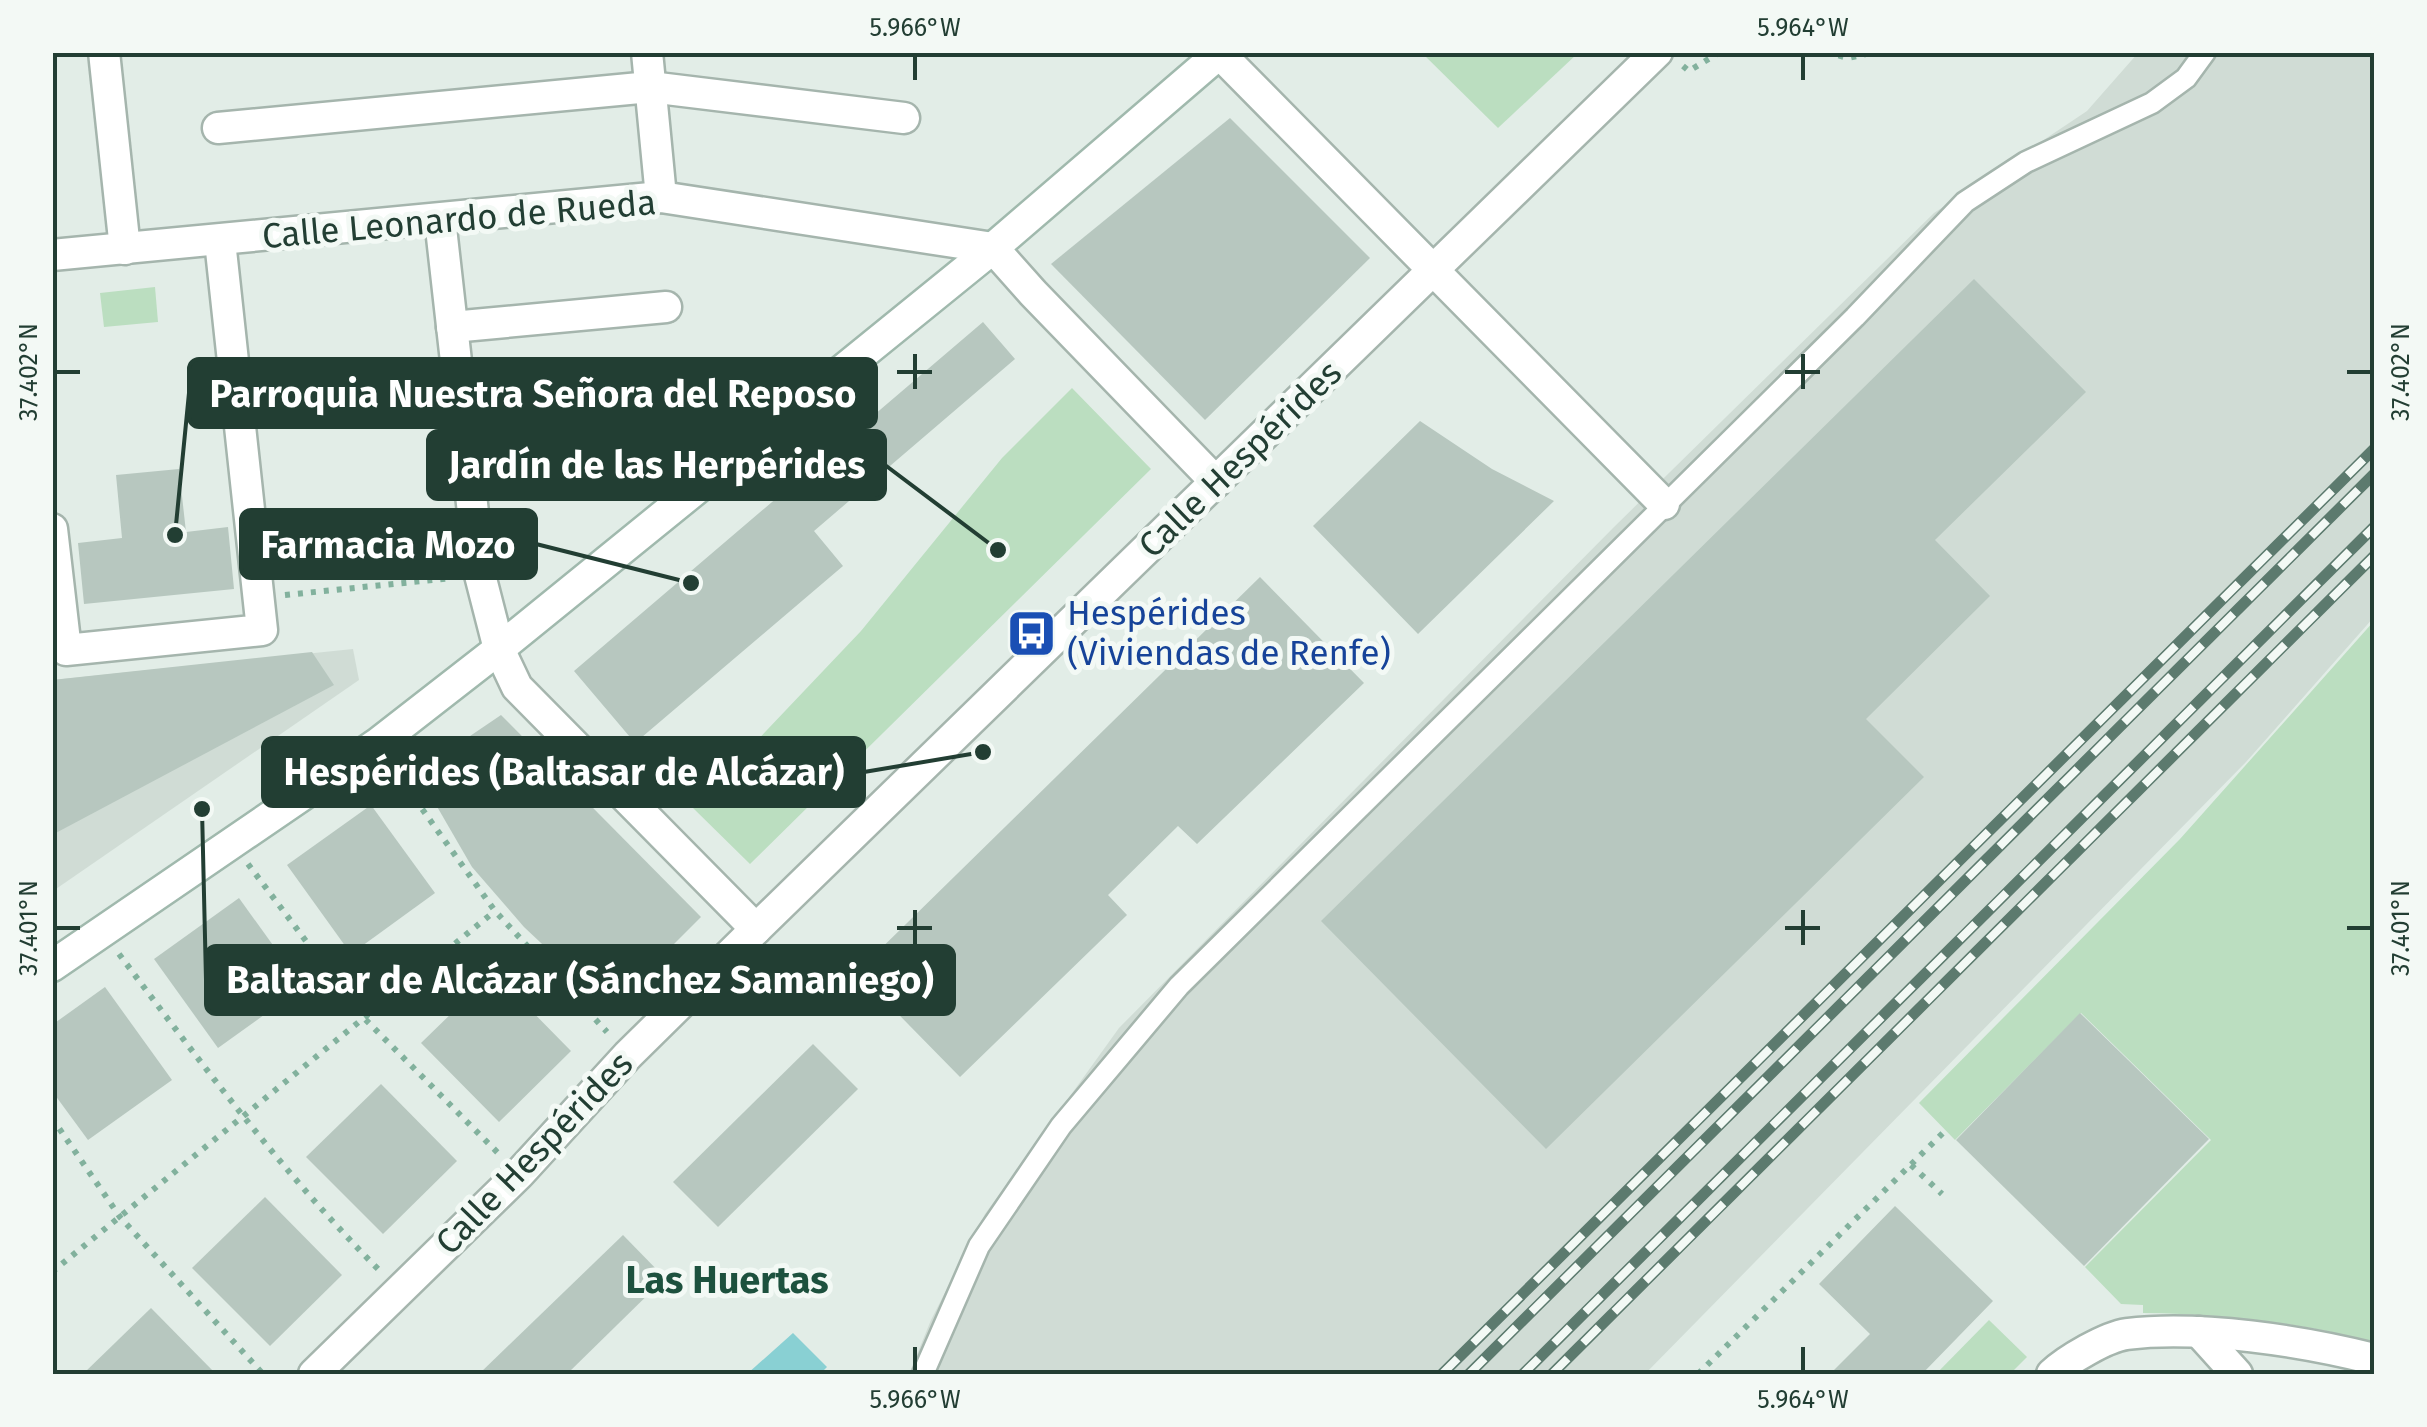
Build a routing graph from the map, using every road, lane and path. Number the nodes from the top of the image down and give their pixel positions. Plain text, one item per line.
1 (104, 52) edge
2 (647, 52) edge
3 (1657, 52) edge
4 (1720, 52) edge
5 (1826, 52) edge
6 (1875, 52) edge
7 (2205, 52) edge
8 (1220, 53) edge
9 (1688, 70) dead end
10 (650, 87) junction
11 (904, 118) dead end
12 (218, 128) dead end
13 (662, 197) junction
14 (440, 218) junction
15 (220, 242) junction
16 (994, 248) junction
17 (125, 249) junction
18 (52, 255) edge
19 (1432, 272) junction
20 (666, 306) dead end
21 (452, 326) junction
22 (460, 401) junction
23 (763, 434) junction
24 (1216, 482) junction
25 (1664, 504) junction
26 (52, 529) edge
27 (480, 575) junction
28 (259, 598) junction
29 (499, 649) junction
30 (59, 651) edge
31 (376, 744) junction
32 (232, 844) junction
33 (494, 911) junction
34 (756, 929) junction
35 (103, 931) junction
36 (52, 966) edge
37 (364, 1018) junction
38 (628, 1055) junction
39 (52, 1118) edge
40 (241, 1118) junction
41 (1946, 1130) dead end
42 (1911, 1165) junction
43 (519, 1174) junction
44 (1942, 1194) dead end
45 (120, 1217) junction
46 (52, 1272) edge
47 (400, 1291) junction
48 (2199, 1332) junction
49 (2374, 1359) edge
50 (263, 1374) edge
51 (314, 1374) edge
52 (923, 1374) edge
53 (1698, 1374) edge
54 (2052, 1374) edge
55 (2237, 1374) edge

1 - 17 street
2 - 10 street
3 - 19 street, Calle Hespérides
4 - 9 path
5 - 6 path
7 - 25 lane
8 - 16 street
8 - 19 street
10 - 11 street
10 - 12 street
10 - 13 street
13 - 14 street, Calle Leonardo de Rueda
13 - 16 street, Calle Leonardo de Rueda
14 - 15 street, Calle Leonardo de Rueda
14 - 21 street
15 - 17 street, Calle Leonardo de Rueda
15 - 28 street
16 - 23 street
16 - 24 street
17 - 18 street, Calle Leonardo de Rueda
19 - 24 street, Calle Hespérides
19 - 25 street
20 - 21 street
21 - 22 street
22 - 23 path
22 - 27 street
23 - 29 street
24 - 34 street, Calle Hespérides
25 - 52 lane
26 - 30 street
27 - 28 path
27 - 29 street
28 - 30 street
29 - 31 street
29 - 34 street
31 - 32 street
31 - 33 path
32 - 35 street
32 - 37 path
33 - 37 path
33 - 38 path
34 - 38 street, Calle Hespérides
35 - 36 street
35 - 40 path
37 - 40 path
37 - 43 path
38 - 43 street, Calle Hespérides
39 - 45 path
40 - 45 path
40 - 47 path
41 - 42 path
42 - 44 path
42 - 53 path
43 - 47 street, Calle Hespérides
45 - 46 path
45 - 50 path
47 - 51 street, Calle Hespérides
48 - 49 street
48 - 54 street
48 - 55 street

